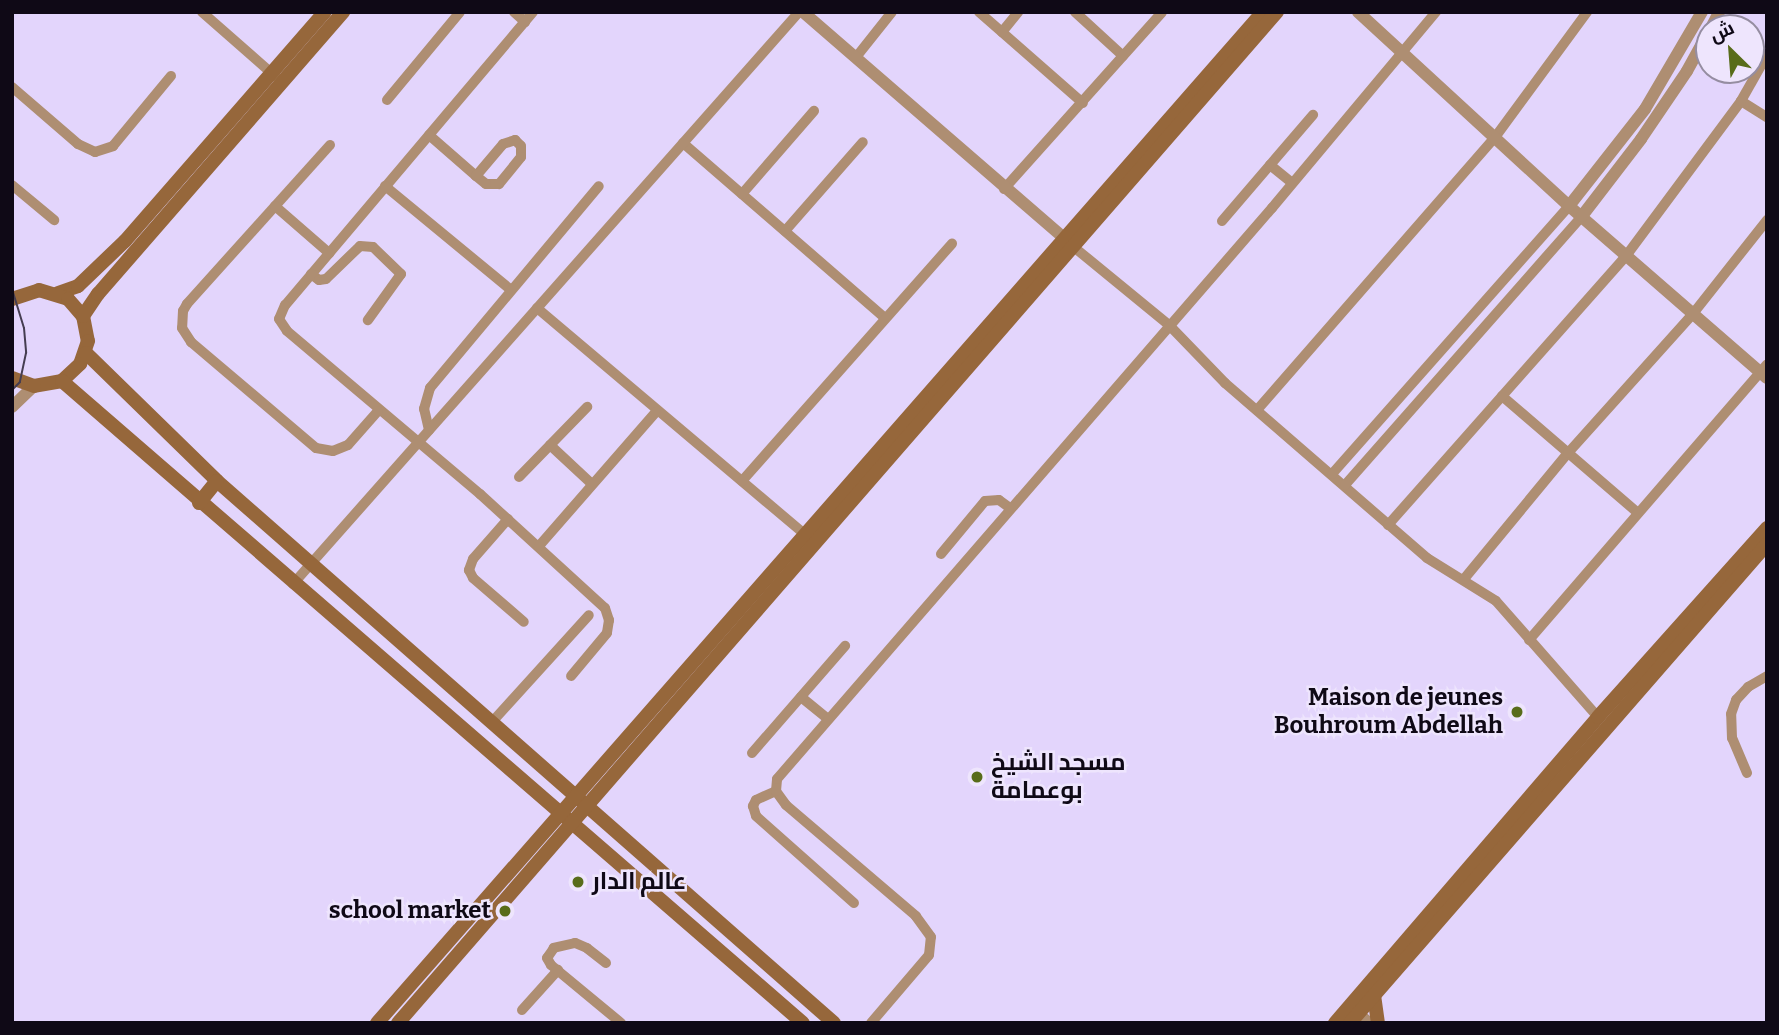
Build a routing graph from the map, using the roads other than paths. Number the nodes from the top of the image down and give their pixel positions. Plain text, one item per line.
1 (202, 12) edge
2 (325, 12) edge
3 (343, 12) edge
4 (460, 12) edge
5 (514, 12) edge
6 (533, 12) edge
7 (801, 12) edge
8 (892, 12) edge
9 (979, 12) edge
10 (1018, 12) edge
11 (1074, 12) edge
12 (1162, 12) edge
13 (1263, 12) edge
14 (1277, 12) edge
15 (1358, 12) edge
16 (1436, 12) edge
17 (1587, 12) edge
18 (1702, 12) edge
19 (525, 22) junction
20 (1002, 32) junction
21 (1403, 52) junction
22 (1695, 53) edge
23 (1767, 55) edge
24 (857, 56) junction
25 (1123, 56) junction
26 (171, 76) dead end
27 (277, 78) junction
28 (12, 88) edge
29 (387, 100) dead end
30 (1741, 101) junction
31 (1083, 103) junction
32 (814, 111) dead end
33 (1313, 115) dead end
34 (1767, 117) edge
35 (429, 135) junction
36 (1496, 136) junction
37 (863, 142) dead end
38 (683, 143) junction
39 (330, 145) dead end
40 (1270, 165) junction
41 (476, 176) junction
42 (1292, 183) junction
43 (12, 185) edge
44 (385, 186) junction
45 (599, 186) dead end
46 (1004, 189) junction
47 (742, 194) junction
48 (275, 206) junction
49 (1569, 206) junction
50 (1582, 216) junction
51 (54, 220) dead end
52 (1222, 220) dead end
53 (1767, 220) edge
54 (785, 231) junction
55 (952, 244) dead end
56 (1070, 244) junction
57 (329, 253) junction
58 (1626, 256) junction
59 (311, 274) junction
60 (510, 289) junction
61 (58, 293) junction
62 (15, 294) edge
63 (537, 308) junction
64 (1692, 315) junction
65 (83, 316) junction
66 (884, 317) junction
67 (368, 320) dead end
68 (1169, 326) junction
69 (86, 353) junction
70 (1765, 372) edge
71 (12, 379) edge
72 (62, 381) junction
73 (34, 386) junction
74 (1502, 396) junction
75 (12, 407) edge
76 (587, 407) dead end
77 (1257, 410) junction
78 (378, 411) junction
79 (656, 412) junction
80 (429, 430) junction
81 (419, 443) junction
82 (550, 445) junction
83 (1568, 453) junction
84 (1332, 474) junction
85 (519, 477) dead end
86 (217, 481) junction
87 (742, 481) junction
88 (592, 485) junction
89 (1345, 485) junction
90 (199, 503) junction
91 (1010, 508) junction
92 (1638, 513) junction
93 (509, 519) junction
94 (1388, 525) junction
95 (1767, 528) edge
96 (804, 534) junction
97 (1767, 544) edge
98 (539, 545) junction
99 (816, 545) junction
100 (941, 554) dead end
101 (311, 564) junction
102 (1464, 579) junction
103 (293, 584) junction
104 (589, 615) dead end
105 (524, 622) dead end
106 (1529, 640) junction
107 (845, 646) dead end
108 (571, 676) dead end
109 (1767, 676) edge
110 (801, 697) junction
111 (1598, 717) junction
112 (827, 718) junction
113 (492, 722) junction
114 (752, 753) dead end
115 (1746, 773) dead end
116 (776, 791) junction
117 (576, 795) junction
118 (588, 806) junction
119 (559, 813) junction
120 (572, 825) junction
121 (854, 902) dead end
122 (606, 963) dead end
123 (558, 970) junction
124 (1374, 995) junction
125 (522, 1010) dead end
126 (1357, 1016) edge
127 (617, 1022) edge
128 (377, 1023) edge
129 (398, 1023) edge
130 (803, 1023) edge
131 (834, 1023) edge
132 (871, 1023) edge
133 (1335, 1023) edge
134 (1378, 1023) edge

1 - 27 street
2 - 27 main road
3 - 27 main road
4 - 29 street
5 - 19 street
6 - 19 street
7 - 24 street
7 - 38 street
8 - 24 street
9 - 20 street
10 - 20 street
11 - 25 street
12 - 25 street
13 - 56 main road
14 - 56 main road
15 - 21 street
16 - 21 street
17 - 36 street
18 - 49 street
19 - 35 street
20 - 31 street
21 - 36 street
21 - 42 street
22 - 50 street
23 - 30 street
24 - 46 street
25 - 31 street
26 - 28 street
27 - 61 main road
27 - 65 main road
30 - 34 street
30 - 58 street
31 - 46 street
32 - 47 street
33 - 40 street
35 - 41 street
35 - 44 street
36 - 49 street
36 - 77 street
37 - 54 street
38 - 47 street
38 - 63 street
39 - 48 street
40 - 42 street
40 - 52 street
41 - 41 street
42 - 68 street
43 - 51 street
44 - 57 street
44 - 60 street
45 - 60 street
46 - 56 street
47 - 54 street
48 - 57 street
48 - 78 street
49 - 50 street
49 - 84 street
50 - 58 street
50 - 89 street
53 - 64 street
54 - 66 street
55 - 66 street
56 - 68 street
56 - 96 main road
56 - 99 main road
57 - 59 street
58 - 64 street
58 - 74 street
59 - 67 street
59 - 78 street
60 - 80 street
61 - 62 main road
61 - 65 main road
63 - 79 street
63 - 80 street
64 - 70 street
64 - 83 street
65 - 69 main road
66 - 87 street
68 - 77 street
68 - 91 street
69 - 72 main road
69 - 86 main road
70 - 92 street
71 - 73 main road
72 - 73 main road
72 - 90 main road
73 - 75 street
74 - 83 street
74 - 94 street
76 - 82 street
77 - 84 street
78 - 81 street
79 - 87 street
79 - 88 street
80 - 81 street
81 - 93 street
81 - 101 street
82 - 85 street
82 - 88 street
83 - 92 street
83 - 102 street
84 - 89 street
86 - 90 main road
86 - 101 main road
87 - 96 street
88 - 98 street
89 - 94 street
90 - 103 main road
91 - 100 street
91 - 112 street
92 - 106 street
93 - 98 street
93 - 105 street
94 - 102 street
95 - 111 main road
96 - 99 street
96 - 117 main road
97 - 124 main road
98 - 108 street
99 - 118 main road
101 - 103 street
101 - 113 main road
102 - 106 street
103 - 119 main road
104 - 113 street
106 - 111 street
107 - 110 street
109 - 115 street
110 - 112 street
110 - 114 street
111 - 126 main road
112 - 116 street
113 - 117 main road
116 - 121 street
116 - 132 street
117 - 118 main road
117 - 119 main road
118 - 120 main road
118 - 131 main road
119 - 120 main road
119 - 128 main road
120 - 129 main road
120 - 130 main road
122 - 123 street
123 - 125 street
123 - 127 street
124 - 126 main road
124 - 134 main road
126 - 133 main road

